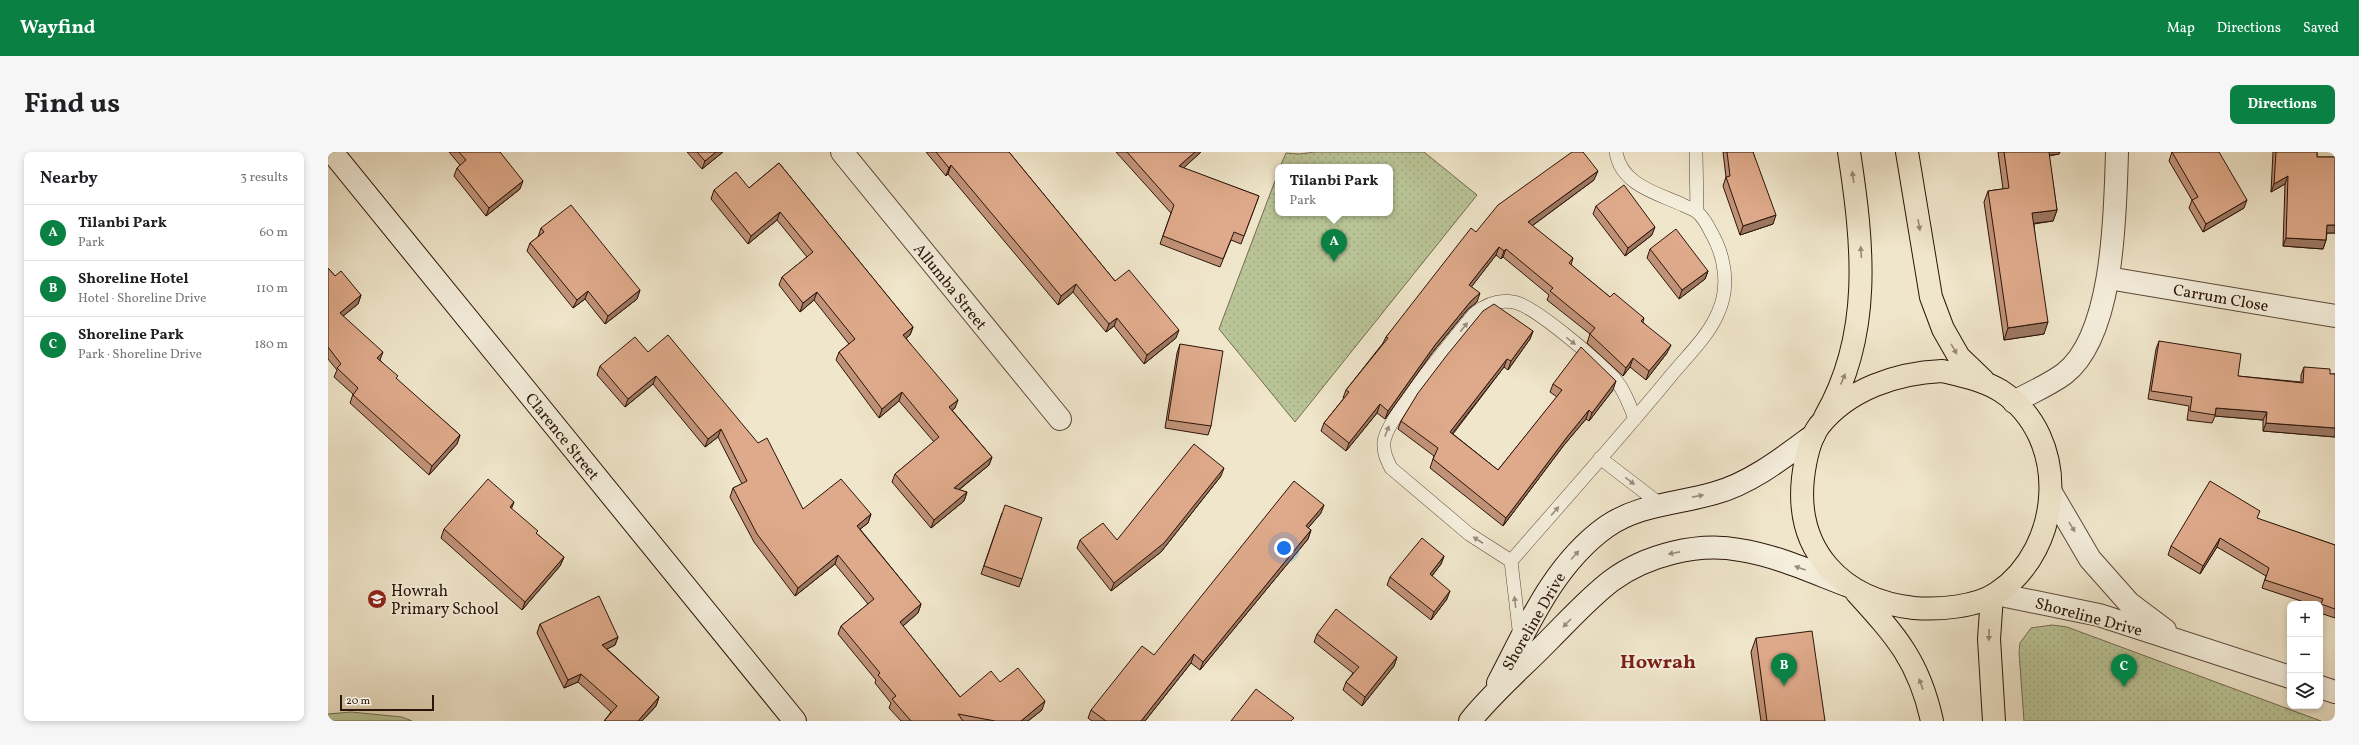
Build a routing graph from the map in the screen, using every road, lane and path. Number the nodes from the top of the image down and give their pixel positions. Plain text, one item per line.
1 (332, 152) edge
2 (842, 152) edge
3 (1616, 152) edge
4 (1696, 152) edge
5 (1850, 152) edge
6 (1907, 152) edge
7 (2117, 152) edge
8 (1697, 212) junction
9 (2108, 278) junction
10 (2335, 316) edge
11 (1985, 382) junction
12 (2014, 402) junction
13 (1060, 419) dead end
14 (1635, 419) junction
15 (1817, 431) junction
16 (1600, 458) junction
17 (2052, 494) junction
18 (1660, 504) junction
19 (1511, 562) junction
20 (1852, 588) junction
21 (1994, 595) junction
22 (1520, 640) junction
23 (2182, 642) junction
24 (2287, 677) edge
25 (2323, 688) edge
26 (2335, 692) edge
27 (1490, 696) junction
28 (795, 721) edge
29 (1470, 721) edge
30 (1932, 721) edge
31 (1994, 721) edge

1 - 28 main road, Clarence Street
2 - 13 main road, Allumba Street
3 - 8 lane
4 - 8 lane
15 -> 5 main road
6 -> 11 main road
7 - 9 main road
8 - 14 lane
9 - 10 main road, Carrum Close
9 - 12 main road
11 - 12 main road
11 - 15 main road
12 - 17 main road
14 - 16 lane
19 -> 14 lane
18 -> 15 main road, Shoreline Drive
15 - 20 main road
16 -> 18 lane
19 -> 16 lane
17 - 21 main road
17 -> 23 main road, Shoreline Drive
22 -> 18 main road, Shoreline Drive
22 -> 19 lane
20 - 21 main road
20 -> 27 main road, Shoreline Drive
30 -> 20 main road
21 - 23 main road, Shoreline Drive
21 -> 31 main road
22 - 27 main road, Shoreline Drive
23 - 24 main road, Shoreline Drive
25 - 26 main road
27 - 29 main road, Shoreline Drive

